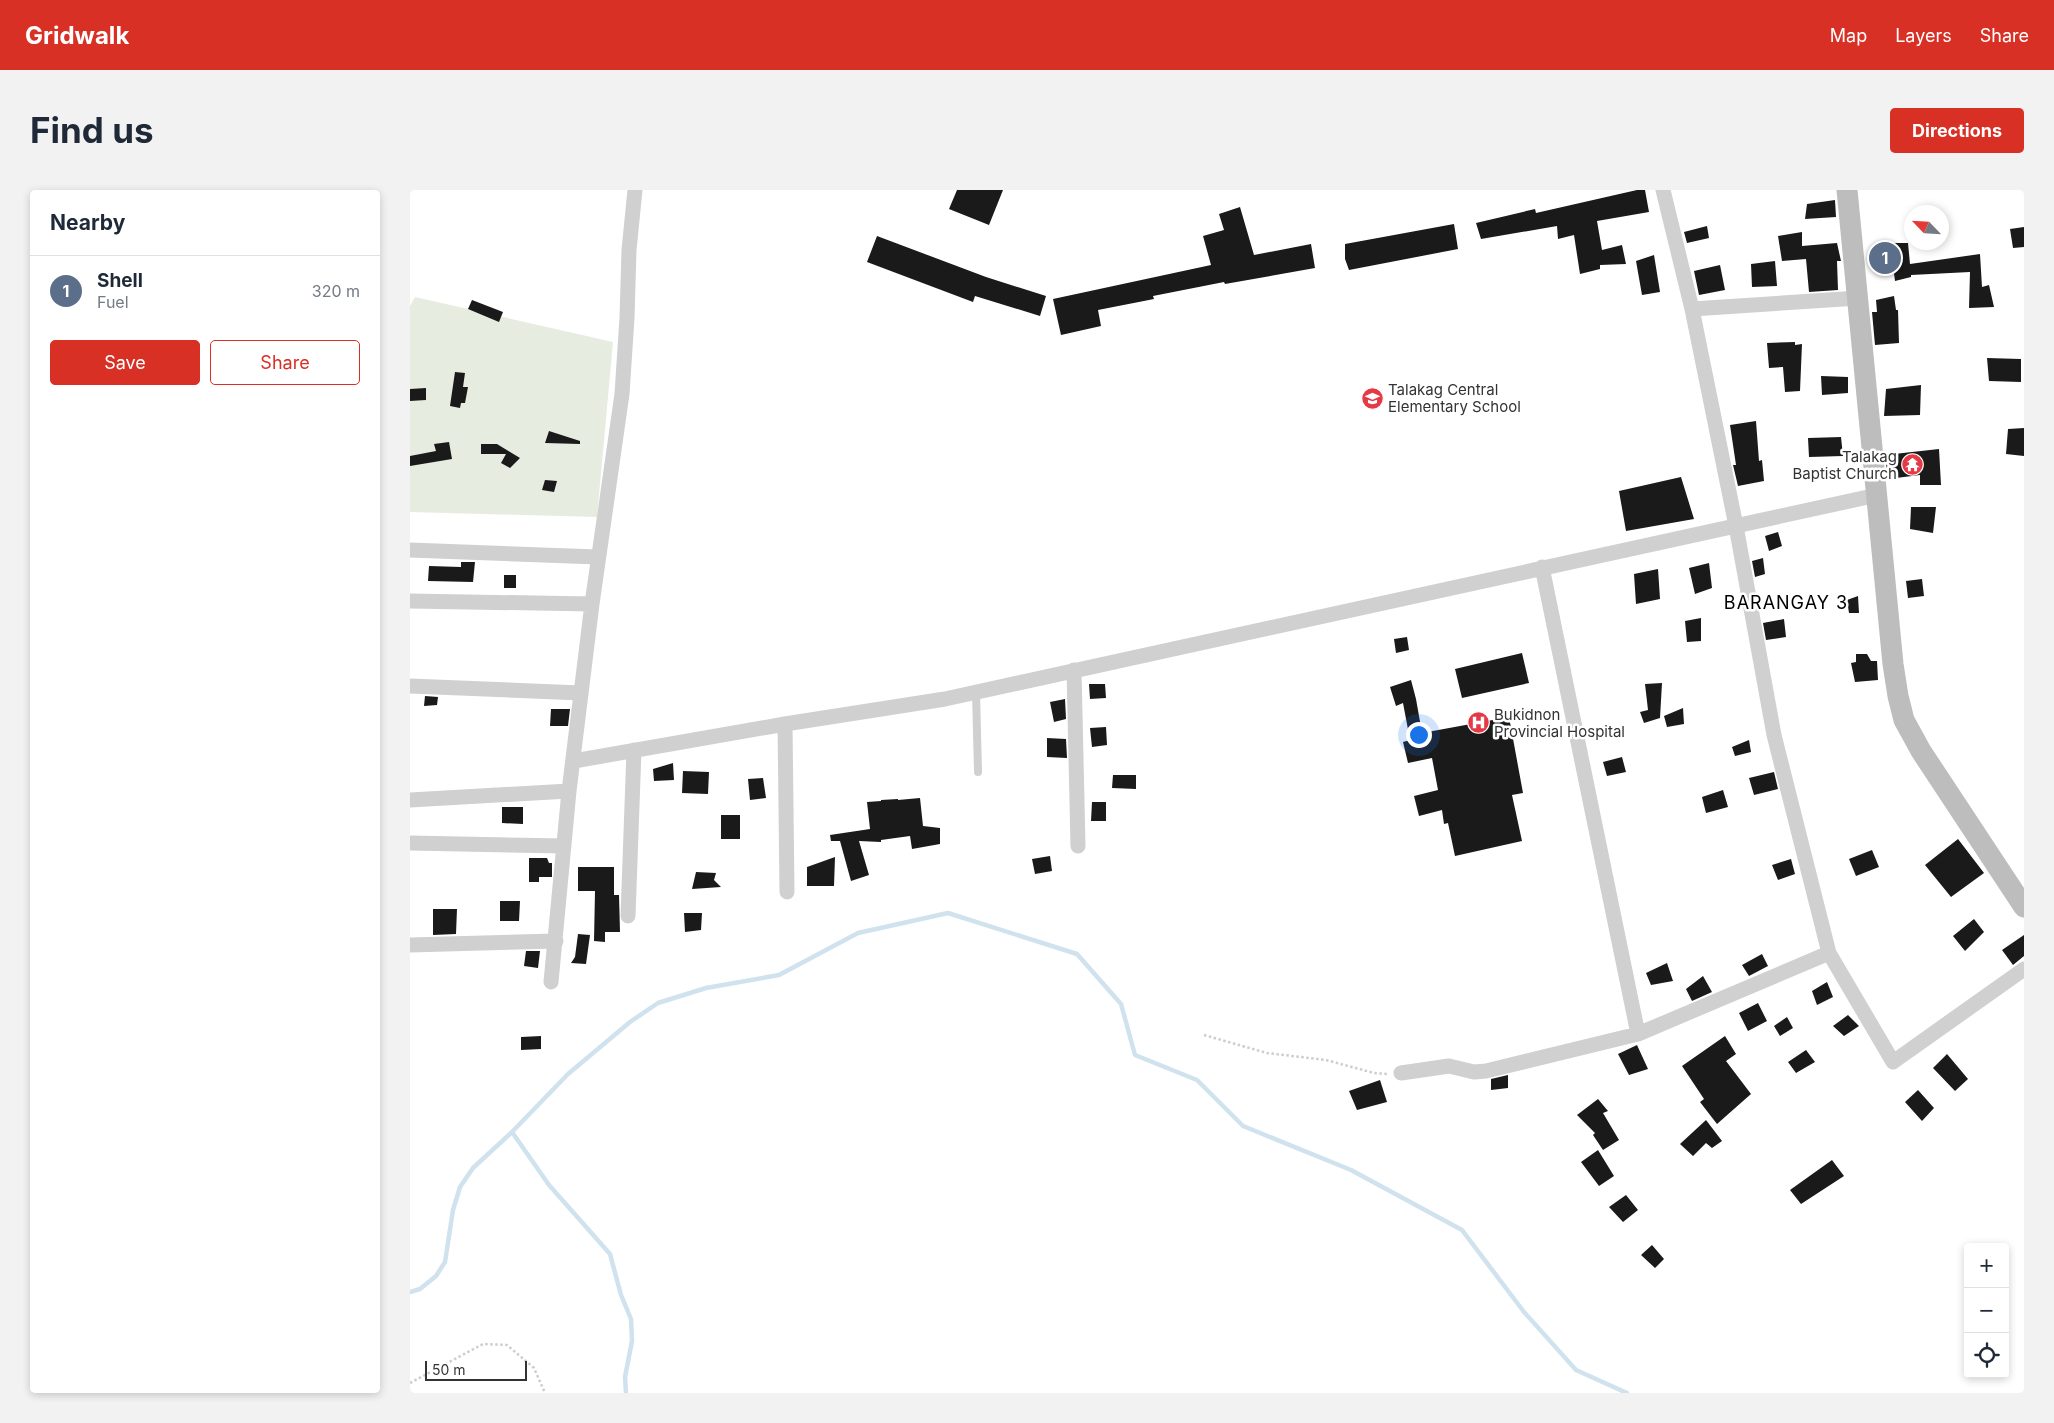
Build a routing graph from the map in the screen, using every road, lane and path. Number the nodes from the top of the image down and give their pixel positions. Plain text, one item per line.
1 (635, 190) edge
2 (1664, 190) edge
3 (1848, 190) edge
4 (1859, 298) junction
5 (1692, 309) junction
6 (1877, 495) junction
7 (1736, 526) junction
8 (410, 550) edge
9 (598, 557) junction
10 (1542, 567) junction
11 (410, 601) edge
12 (592, 604) junction
13 (1074, 670) junction
14 (410, 686) edge
15 (976, 692) junction
16 (581, 694) junction
17 (785, 724) junction
18 (634, 750) junction
19 (574, 761) junction
20 (978, 772) dead end
21 (569, 791) junction
22 (410, 800) edge
23 (410, 842) edge
24 (564, 846) junction
25 (1078, 846) dead end
26 (787, 892) dead end
27 (2024, 907) edge
28 (628, 916) dead end
29 (556, 941) junction
30 (410, 945) edge
31 (1830, 952) junction
32 (2024, 969) edge
33 (551, 982) dead end
34 (1638, 1034) junction
35 (1204, 1035) dead end
36 (1401, 1073) joint
37 (410, 1384) edge
38 (545, 1393) edge

1 - 9 street
2 - 5 street
3 - 4 main road
4 - 5 street
4 - 6 main road
5 - 7 street
6 - 7 street
6 - 27 main road
7 - 10 street
7 - 31 street
8 - 9 street
9 - 12 street
10 - 13 street
10 - 34 street
11 - 12 street
12 - 16 street
13 - 15 street
13 - 25 street
14 - 16 street
15 - 17 street
15 - 20 lane
16 - 19 street
17 - 18 street
17 - 26 street
18 - 19 street
18 - 28 street
19 - 21 street
21 - 22 street
21 - 24 street
23 - 24 street
24 - 29 street
29 - 30 street
29 - 33 street
31 - 32 street
31 - 34 street
34 - 36 street
35 - 36 path
37 - 38 path

